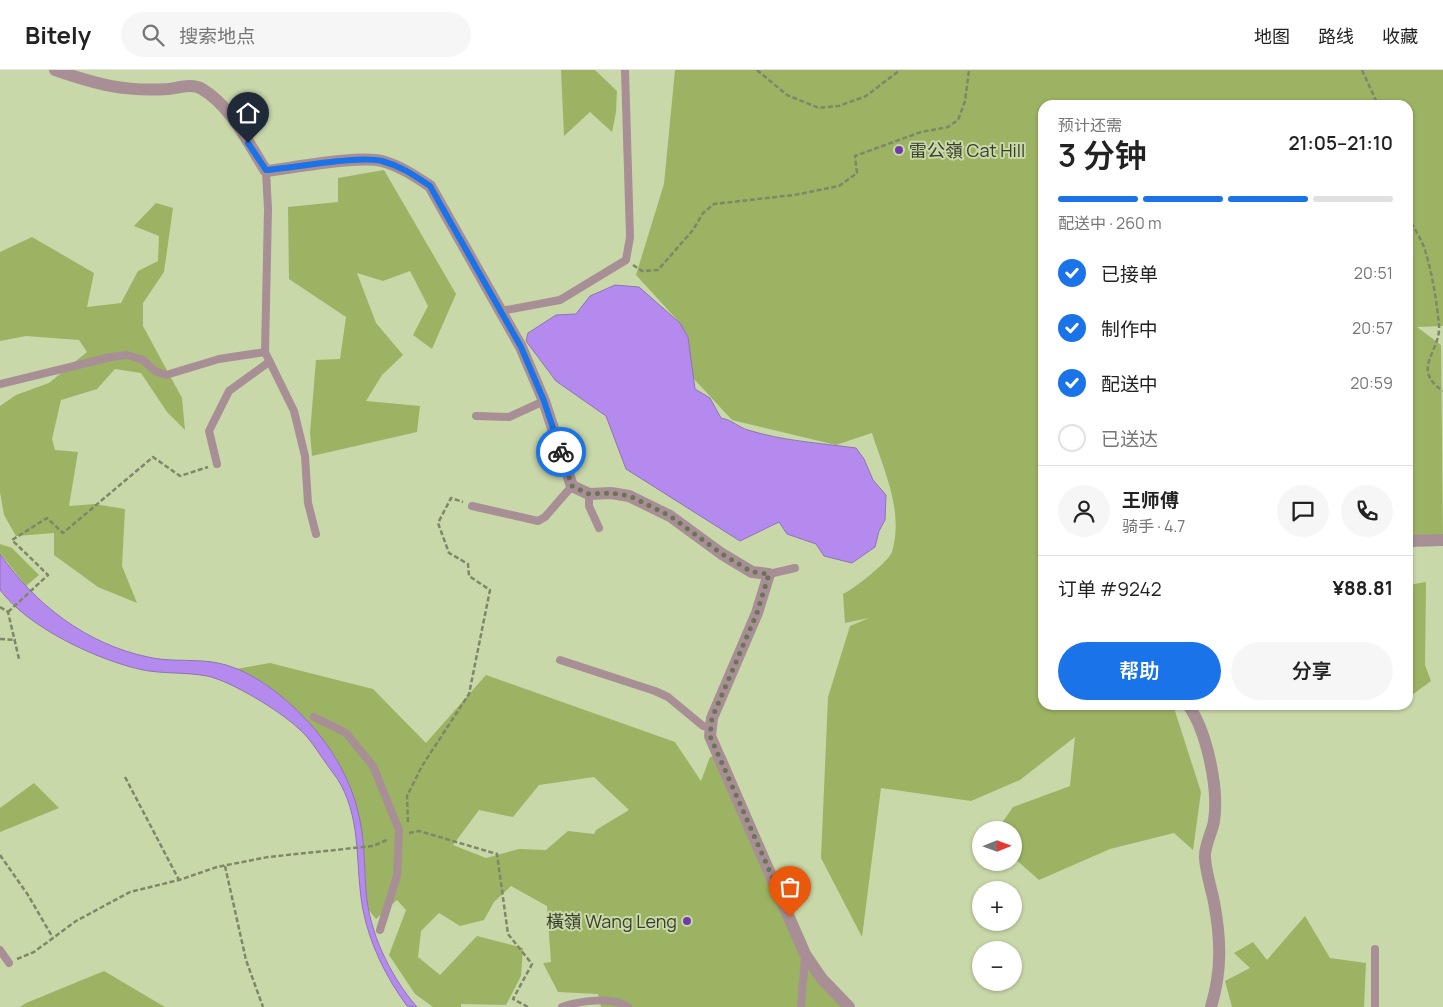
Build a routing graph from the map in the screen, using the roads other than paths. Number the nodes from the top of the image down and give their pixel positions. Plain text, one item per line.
1 (55, 70) edge
2 (625, 70) edge
3 (266, 170) junction
4 (500, 311) junction
5 (265, 352) junction
6 (270, 362) junction
7 (0, 384) edge
8 (544, 401) junction
9 (476, 416) dead end
10 (217, 464) road end
11 (572, 486) junction
12 (589, 494) junction
13 (472, 506) road end
14 (599, 528) dead end
15 (316, 534) dead end
16 (1443, 540) edge
17 (1413, 541) edge
18 (795, 568) dead end
19 (769, 574) junction
20 (560, 660) dead end
21 (1191, 710) edge
22 (314, 717) dead end
23 (710, 727) junction
24 (380, 930) dead end
25 (1375, 949) dead end
26 (0, 950) edge
27 (805, 954) junction
28 (8, 963) road end
29 (562, 1007) edge
30 (628, 1007) edge
31 (801, 1007) edge
32 (849, 1007) edge
33 (1211, 1007) edge
34 (1375, 1007) edge

1 - 3 street
2 - 4 lane
3 - 4 street
3 - 5 lane
4 - 8 street
5 - 6 lane
5 - 7 lane
6 - 10 lane
6 - 15 lane
8 - 9 lane
8 - 11 street
11 - 12 street
11 - 13 lane
12 - 14 lane
12 - 19 street
16 - 17 street
18 - 19 lane
19 - 23 street
20 - 23 lane
21 - 33 street
22 - 24 lane
23 - 27 street
25 - 34 lane
26 - 28 lane
27 - 31 lane
27 - 32 street
29 - 30 lane

